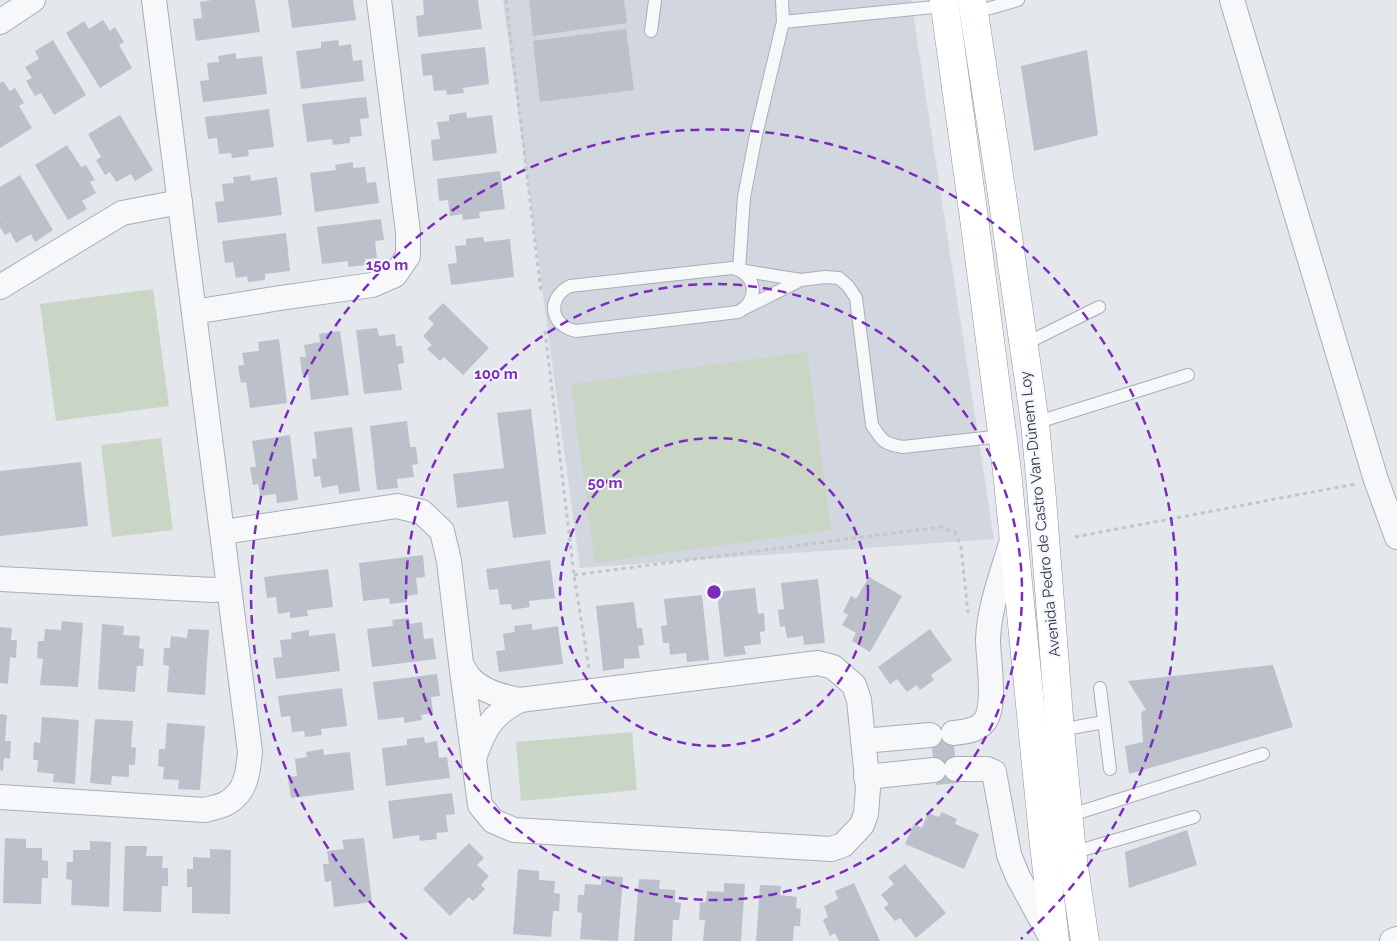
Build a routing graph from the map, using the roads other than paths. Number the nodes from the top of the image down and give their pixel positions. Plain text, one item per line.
1 (32, 0) edge
2 (154, 0) edge
3 (379, 0) edge
4 (655, 0) edge
5 (782, 0) edge
6 (1018, 0) edge
7 (1232, 0) edge
8 (944, 3) edge
9 (972, 6) edge
10 (0, 22) edge
11 (782, 22) junction
12 (651, 31) dead end
13 (180, 202) junction
14 (739, 270) junction
15 (801, 280) junction
16 (0, 287) edge
17 (1099, 307) dead end
18 (744, 308) junction
19 (194, 312) junction
20 (1023, 345) junction
21 (1188, 374) dead end
22 (1035, 423) junction
23 (1002, 436) junction
24 (223, 532) junction
25 (1014, 536) junction
26 (1397, 537) edge
27 (0, 579) edge
28 (229, 588) junction
29 (460, 663) junction
30 (1100, 688) dead end
31 (520, 700) junction
32 (1104, 722) junction
33 (1060, 730) junction
34 (863, 741) junction
35 (1263, 754) dead end
36 (474, 758) junction
37 (1110, 769) dead end
38 (866, 777) junction
39 (0, 797) edge
40 (1068, 816) junction
41 (1194, 817) dead end
42 (1072, 853) junction
43 (1397, 939) edge
44 (1054, 941) edge
45 (1084, 941) edge
46 (1392, 941) edge

1 - 10 street
2 - 13 street
3 - 19 street
4 - 12 lane
5 - 11 lane
6 - 9 lane
7 - 26 street
8 - 11 lane
8 - 23 highway, Avenida Pedro de Castro Van-Dúnem Loy
9 - 20 highway, Avenida Pedro de Castro Van-Dúnem Loy
11 - 14 lane
13 - 16 street
13 - 19 street
14 - 15 lane
14 - 18 lane
14 - 18 lane
15 - 18 lane
15 - 23 lane
17 - 20 lane
19 - 24 street
20 - 22 highway, Avenida Pedro de Castro Van-Dúnem Loy
21 - 22 lane
22 - 33 highway, Avenida Pedro de Castro Van-Dúnem Loy
23 - 25 highway, Avenida Pedro de Castro Van-Dúnem Loy
24 - 28 street
24 - 29 street
25 - 34 street
25 - 44 highway, Avenida Pedro de Castro Van-Dúnem Loy
27 - 28 street
28 - 39 street
29 - 31 street
29 - 36 street
30 - 32 lane
31 - 34 street
31 - 36 street
32 - 33 lane
32 - 37 lane
33 - 40 highway, Avenida Pedro de Castro Van-Dúnem Loy
34 - 38 street
35 - 40 lane
36 - 38 street
38 - 44 street
40 - 42 highway, Avenida Pedro de Castro Van-Dúnem Loy
41 - 42 lane
42 - 45 highway, Avenida Pedro de Castro Van-Dúnem Loy
43 - 46 street

